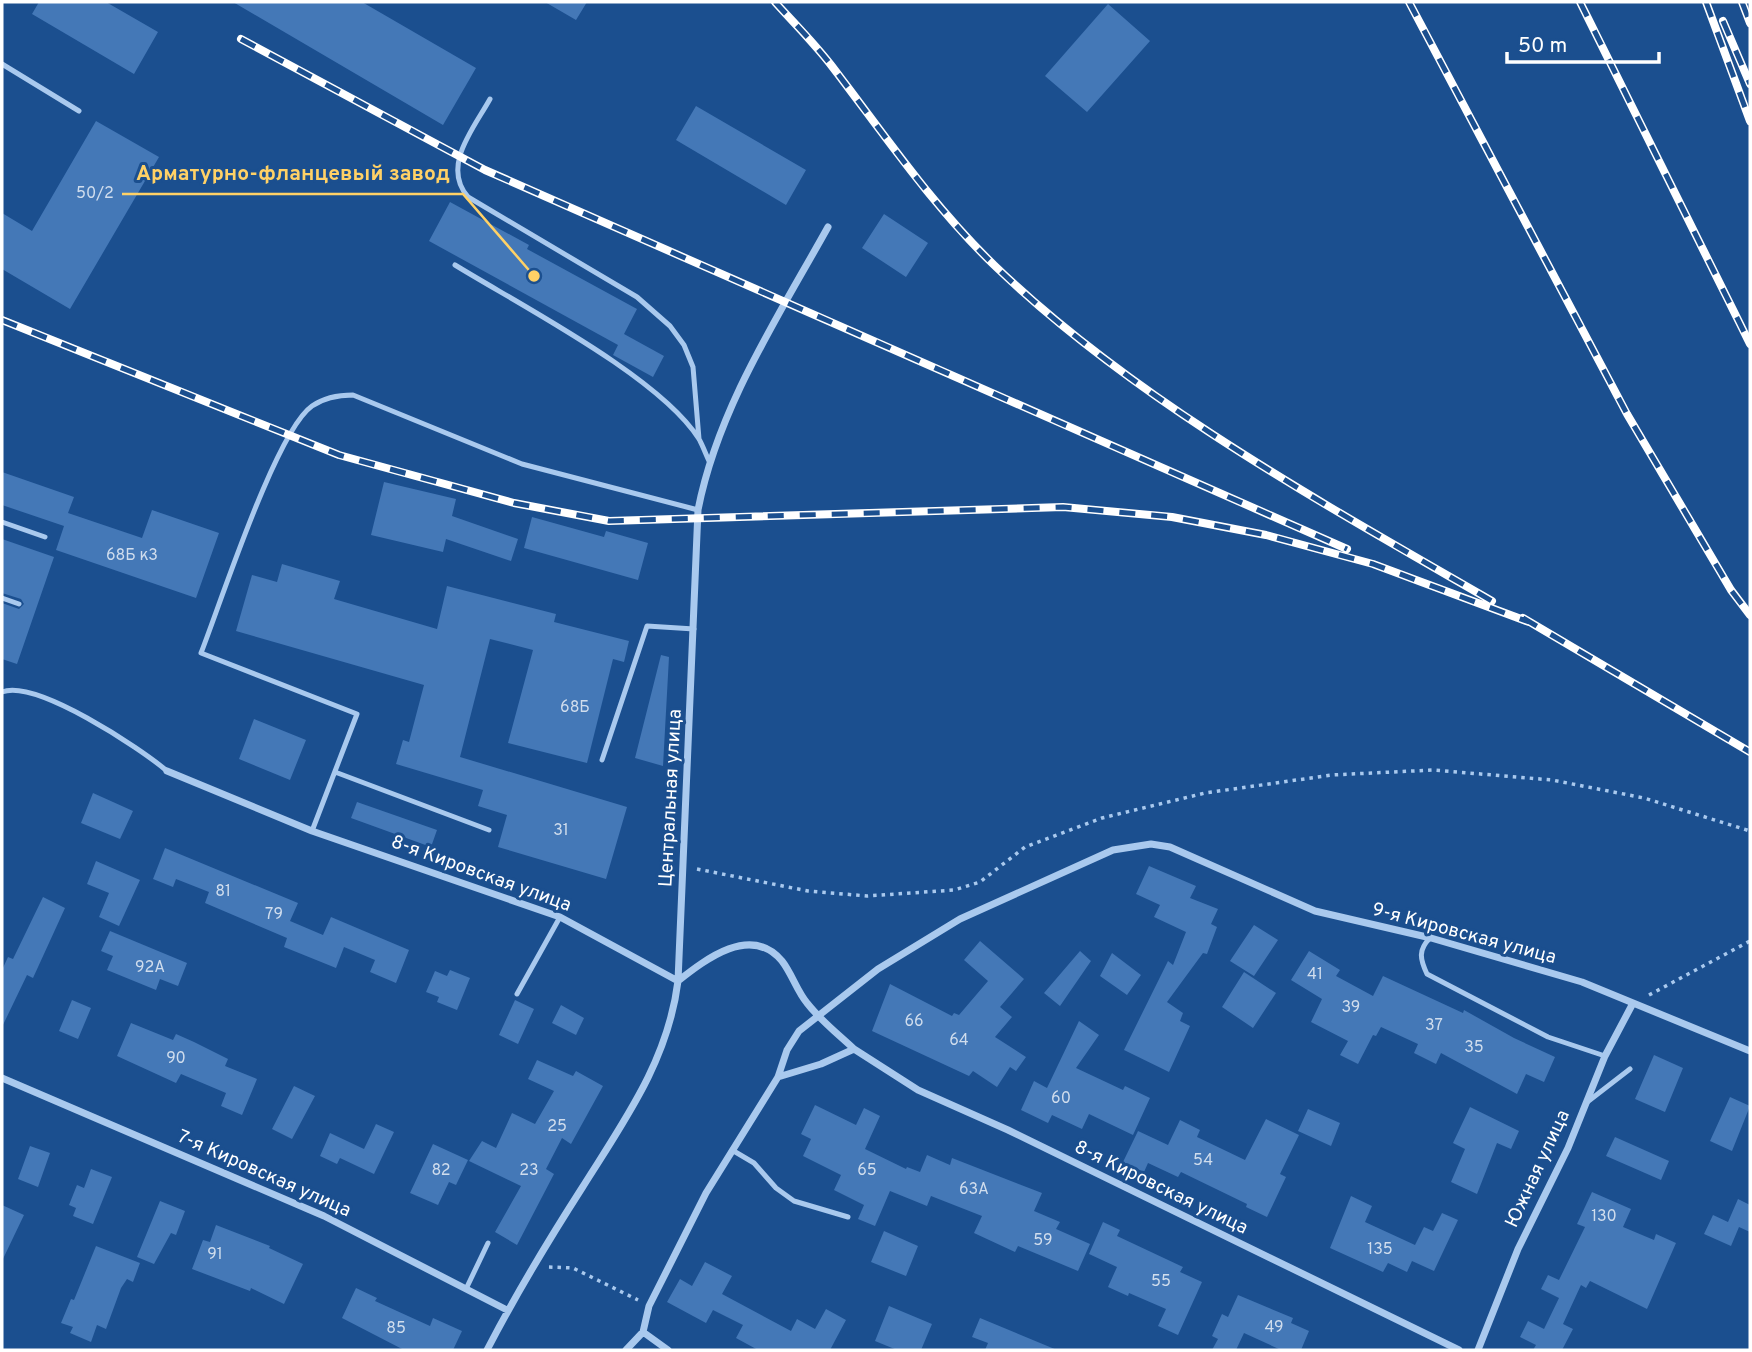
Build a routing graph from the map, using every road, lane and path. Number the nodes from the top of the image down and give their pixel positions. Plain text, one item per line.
1 (2, 64) edge
2 (490, 99) dead end
3 (79, 111) dead end
4 (828, 227) dead end
5 (456, 265) dead end
6 (699, 439) junction
7 (710, 463) junction
8 (698, 510) junction
9 (2, 522) edge
10 (45, 537) dead end
11 (2, 598) edge
12 (19, 604) dead end
13 (694, 629) junction
14 (2, 692) edge
15 (602, 761) dead end
16 (167, 771) joint
17 (335, 772) junction
18 (489, 830) dead end
19 (312, 831) junction
20 (1750, 831) edge
21 (683, 868) junction
22 (560, 917) junction
23 (1431, 938) junction
24 (1750, 941) edge
25 (678, 981) junction
26 (517, 994) dead end
27 (1632, 1005) junction
28 (819, 1016) junction
29 (853, 1049) junction
30 (1750, 1051) edge
31 (1605, 1056) junction
32 (1630, 1069) dead end
33 (778, 1077) junction
34 (2, 1078) edge
35 (1586, 1103) junction
36 (732, 1150) junction
37 (848, 1217) dead end
38 (488, 1243) dead end
39 (530, 1270) junction
40 (466, 1289) junction
41 (649, 1306) junction
42 (508, 1310) junction
43 (643, 1332) junction
44 (487, 1350) edge
45 (626, 1350) edge
46 (668, 1350) edge
47 (1459, 1350) edge
48 (1478, 1350) edge

1 - 3 lane
2 - 6 lane
4 - 7 street, Центральная улица
5 - 6 lane
6 - 7 lane
7 - 8 street, Центральная улица
8 - 13 street, Центральная улица
8 - 17 lane
9 - 10 lane
11 - 12 lane
13 - 15 lane
13 - 21 street, Центральная улица
14 - 16 lane
16 - 19 street, 8-я Кировская улица
17 - 18 lane
17 - 19 lane
19 - 22 street, 8-я Кировская улица
20 - 21 path
21 - 25 street, Центральная улица
22 - 25 street, 8-я Кировская улица
22 - 26 lane
23 - 27 street, 9-я Кировская улица
23 - 28 street, 9-я Кировская улица
23 - 31 lane
24 - 27 path
25 - 28 street, 8-я Кировская улица
25 - 39 street, Центральная улица
27 - 30 street, 9-я Кировская улица
27 - 31 street, Южная улица
28 - 29 street, 8-я Кировская улица
28 - 33 street
29 - 33 street
29 - 47 street, 8-я Кировская улица
31 - 35 street, Южная улица
32 - 35 lane
33 - 36 street
34 - 40 street, 7-я Кировская улица
35 - 48 street, Южная улица
36 - 37 lane
36 - 41 street
38 - 40 lane
39 - 41 path
39 - 42 street, Центральная улица
40 - 42 street, 7-я Кировская улица
41 - 43 street
42 - 44 street, Центральная улица
43 - 45 street
43 - 46 street

